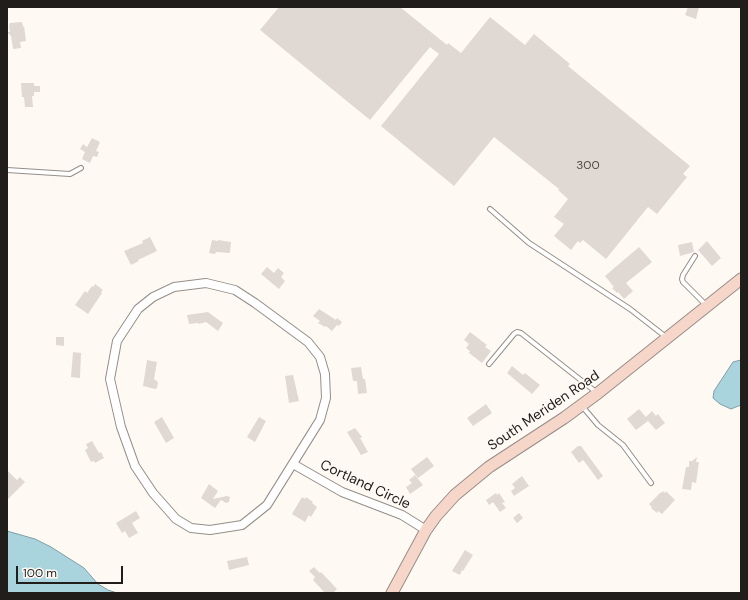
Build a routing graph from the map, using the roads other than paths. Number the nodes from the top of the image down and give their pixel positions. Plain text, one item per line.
1 (81, 168) dead end
2 (7, 170) edge
3 (490, 209) dead end
4 (695, 256) dead end
5 (741, 279) edge
6 (707, 306) junction
7 (668, 338) junction
8 (489, 364) dead end
9 (598, 393) junction
10 (581, 406) junction
11 (294, 464) junction
12 (651, 483) dead end
13 (426, 530) junction
14 (392, 593) edge

1 - 2 lane
3 - 7 lane
4 - 6 lane
5 - 6 main road, South Meriden Road
6 - 7 main road, South Meriden Road
7 - 9 main road, South Meriden Road
8 - 9 lane
9 - 10 main road, South Meriden Road
10 - 12 lane
10 - 13 main road, South Meriden Road
11 - 11 street
11 - 13 street, Cortland Circle
13 - 14 main road, South Meriden Road

